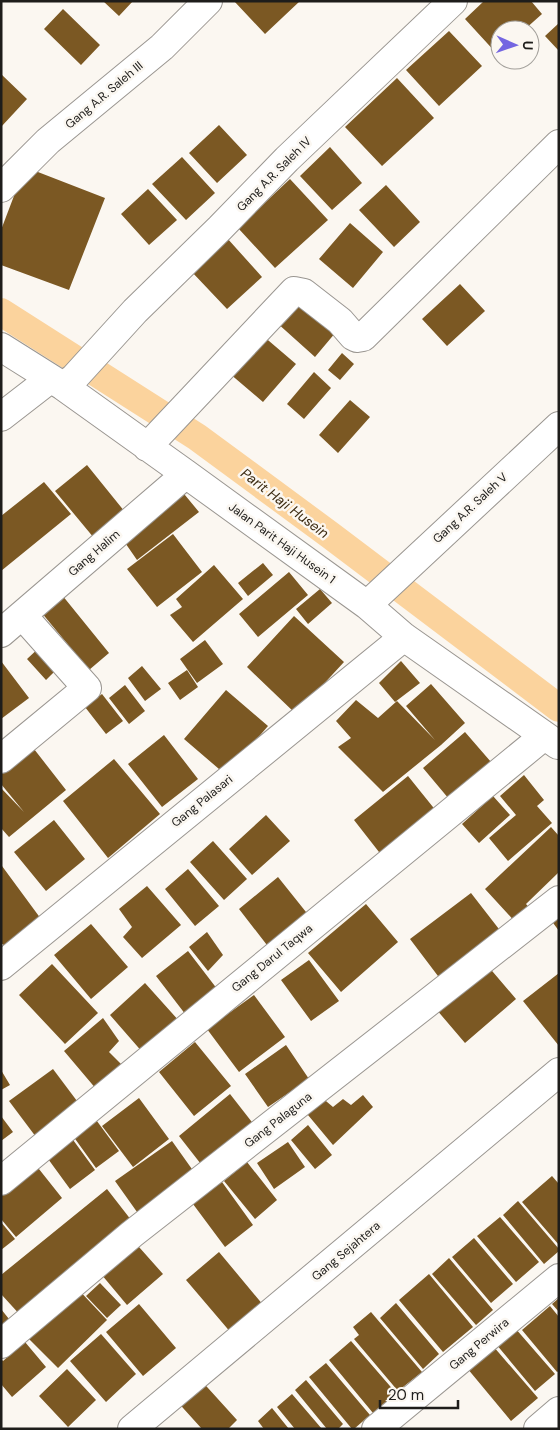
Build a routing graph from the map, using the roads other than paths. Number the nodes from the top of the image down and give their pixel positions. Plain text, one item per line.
1 (208, 1) edge
2 (453, 1) edge
3 (559, 144) edge
4 (1, 188) edge
5 (1, 347) edge
6 (62, 381) junction
7 (1, 417) edge
8 (559, 426) edge
9 (152, 441) junction
10 (186, 474) junction
11 (374, 598) junction
12 (22, 615) junction
13 (1, 633) edge
14 (404, 637) junction
15 (551, 741) edge
16 (1, 759) edge
17 (559, 900) edge
18 (1, 966) edge
19 (559, 1072) edge
20 (1, 1181) edge
21 (559, 1278) edge
22 (1, 1344) edge
23 (559, 1411) edge
24 (132, 1429) edge
25 (376, 1429) edge
26 (538, 1429) edge

1 - 4 street, Gang A.R. Saleh III
2 - 6 street, Gang A.R. Saleh IV
3 - 9 street
5 - 6 street, Jalan Parit Haji Husein 1
6 - 7 street, Gang A.R. Saleh IV
6 - 9 street, Jalan Parit Haji Husein 1
8 - 11 street, Gang A.R. Saleh V
9 - 10 street, Jalan Parit Haji Husein 1
10 - 11 street, Jalan Parit Haji Husein 1
10 - 12 street, Gang Halim
11 - 14 street, Jalan Parit Haji Husein 1
12 - 13 street, Gang Halim
12 - 16 street
14 - 15 street, Jalan Parit Haji Husein 1
14 - 18 street, Gang Palasari
15 - 20 street, Gang Darul Taqwa
17 - 22 street, Gang Palaguna
19 - 24 street, Gang Sejahtera
21 - 25 street, Gang Perwira
23 - 26 street

